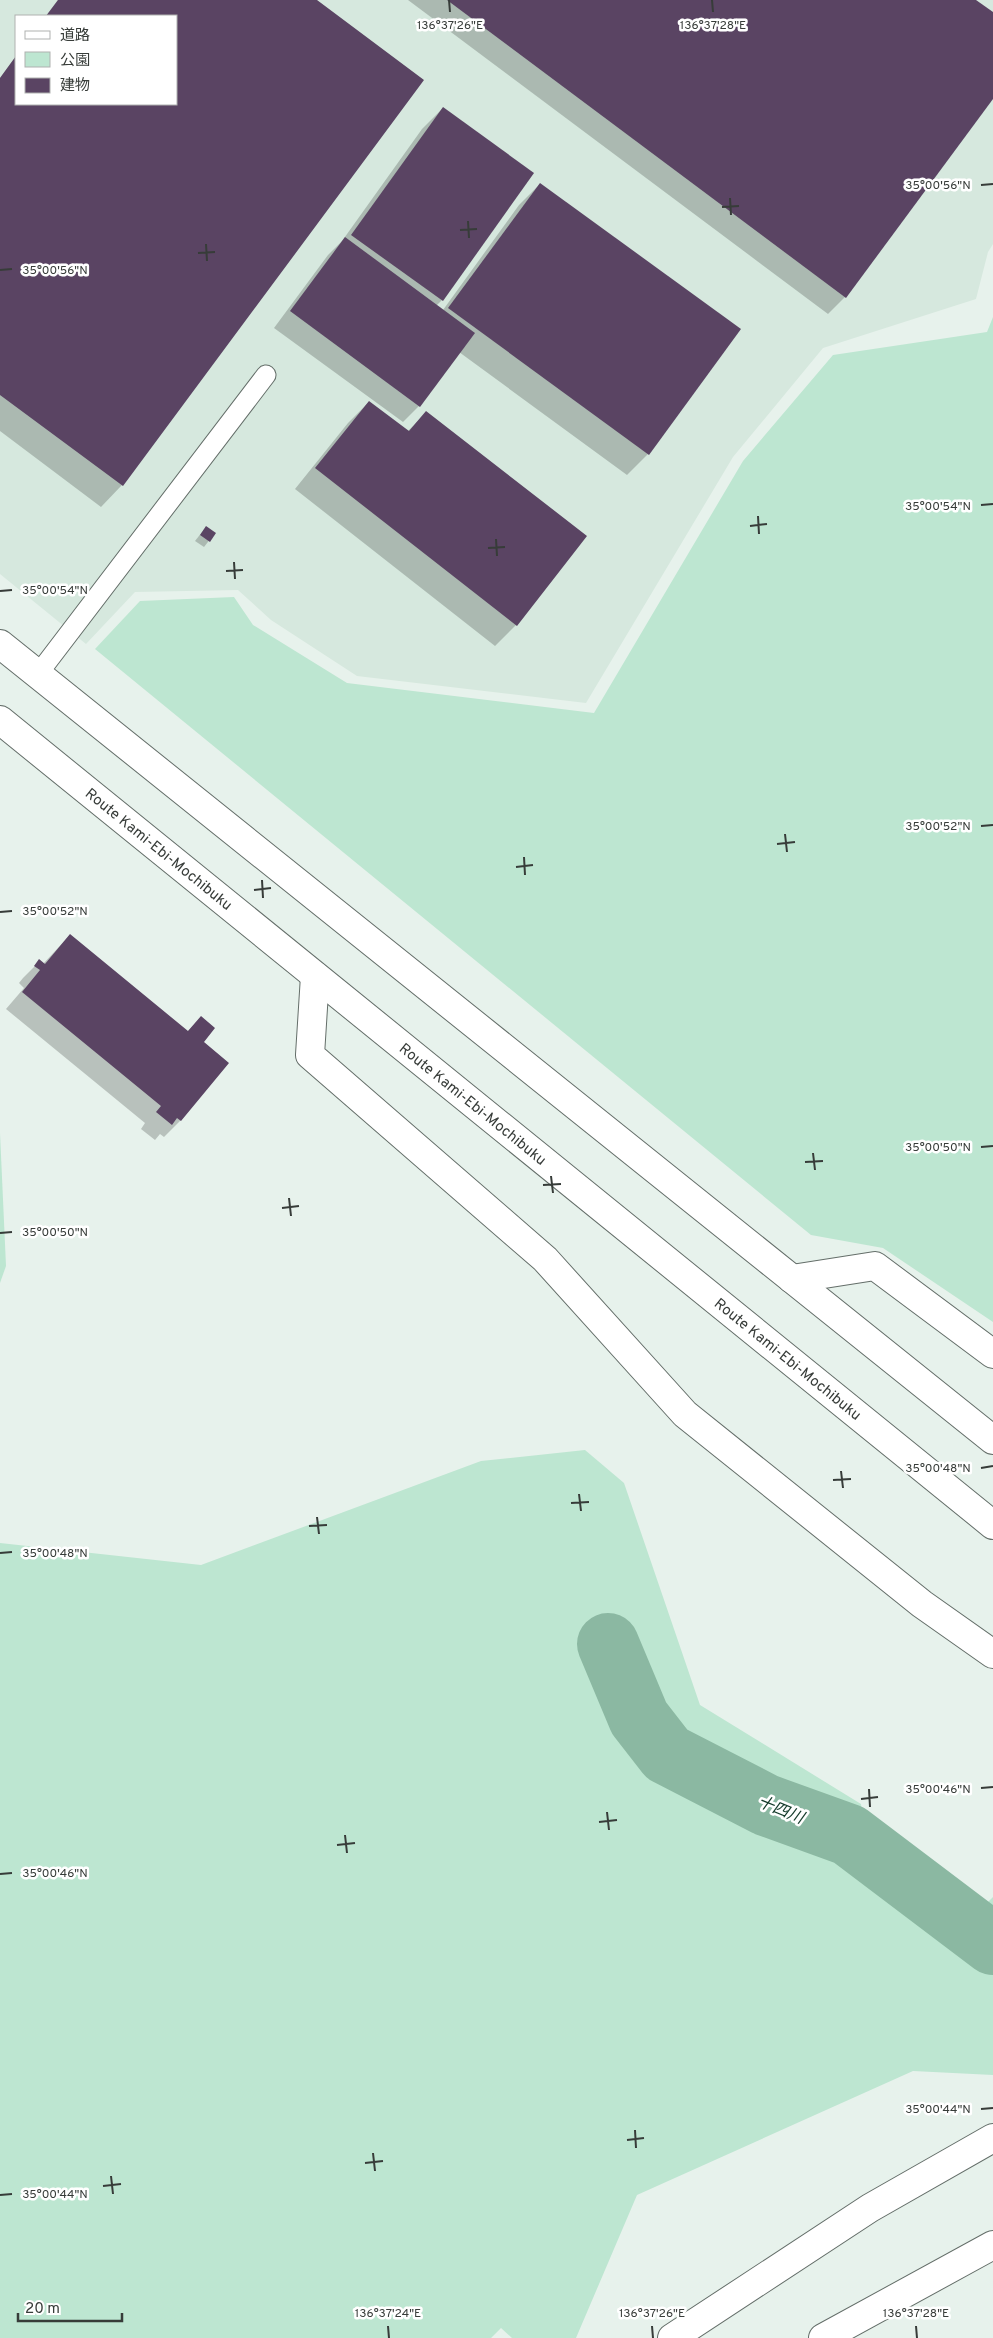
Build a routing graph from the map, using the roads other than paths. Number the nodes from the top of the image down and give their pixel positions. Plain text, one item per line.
1 (266, 375) dead end
2 (0, 644) edge
3 (38, 674) junction
4 (0, 720) edge
5 (316, 976) junction
6 (792, 1279) junction
7 (993, 1354) edge
8 (993, 1440) edge
9 (993, 1525) edge
10 (993, 1654) edge
11 (993, 2138) edge
12 (993, 2245) edge
13 (672, 2338) edge
14 (823, 2338) edge

1 - 3 lane
2 - 3 main road
3 - 6 main road
4 - 5 main road, Route Kami-Ebi-Mochibuku
5 - 9 main road, Route Kami-Ebi-Mochibuku
5 - 10 main road
6 - 7 main road
6 - 8 main road
11 - 13 main road
12 - 14 main road

